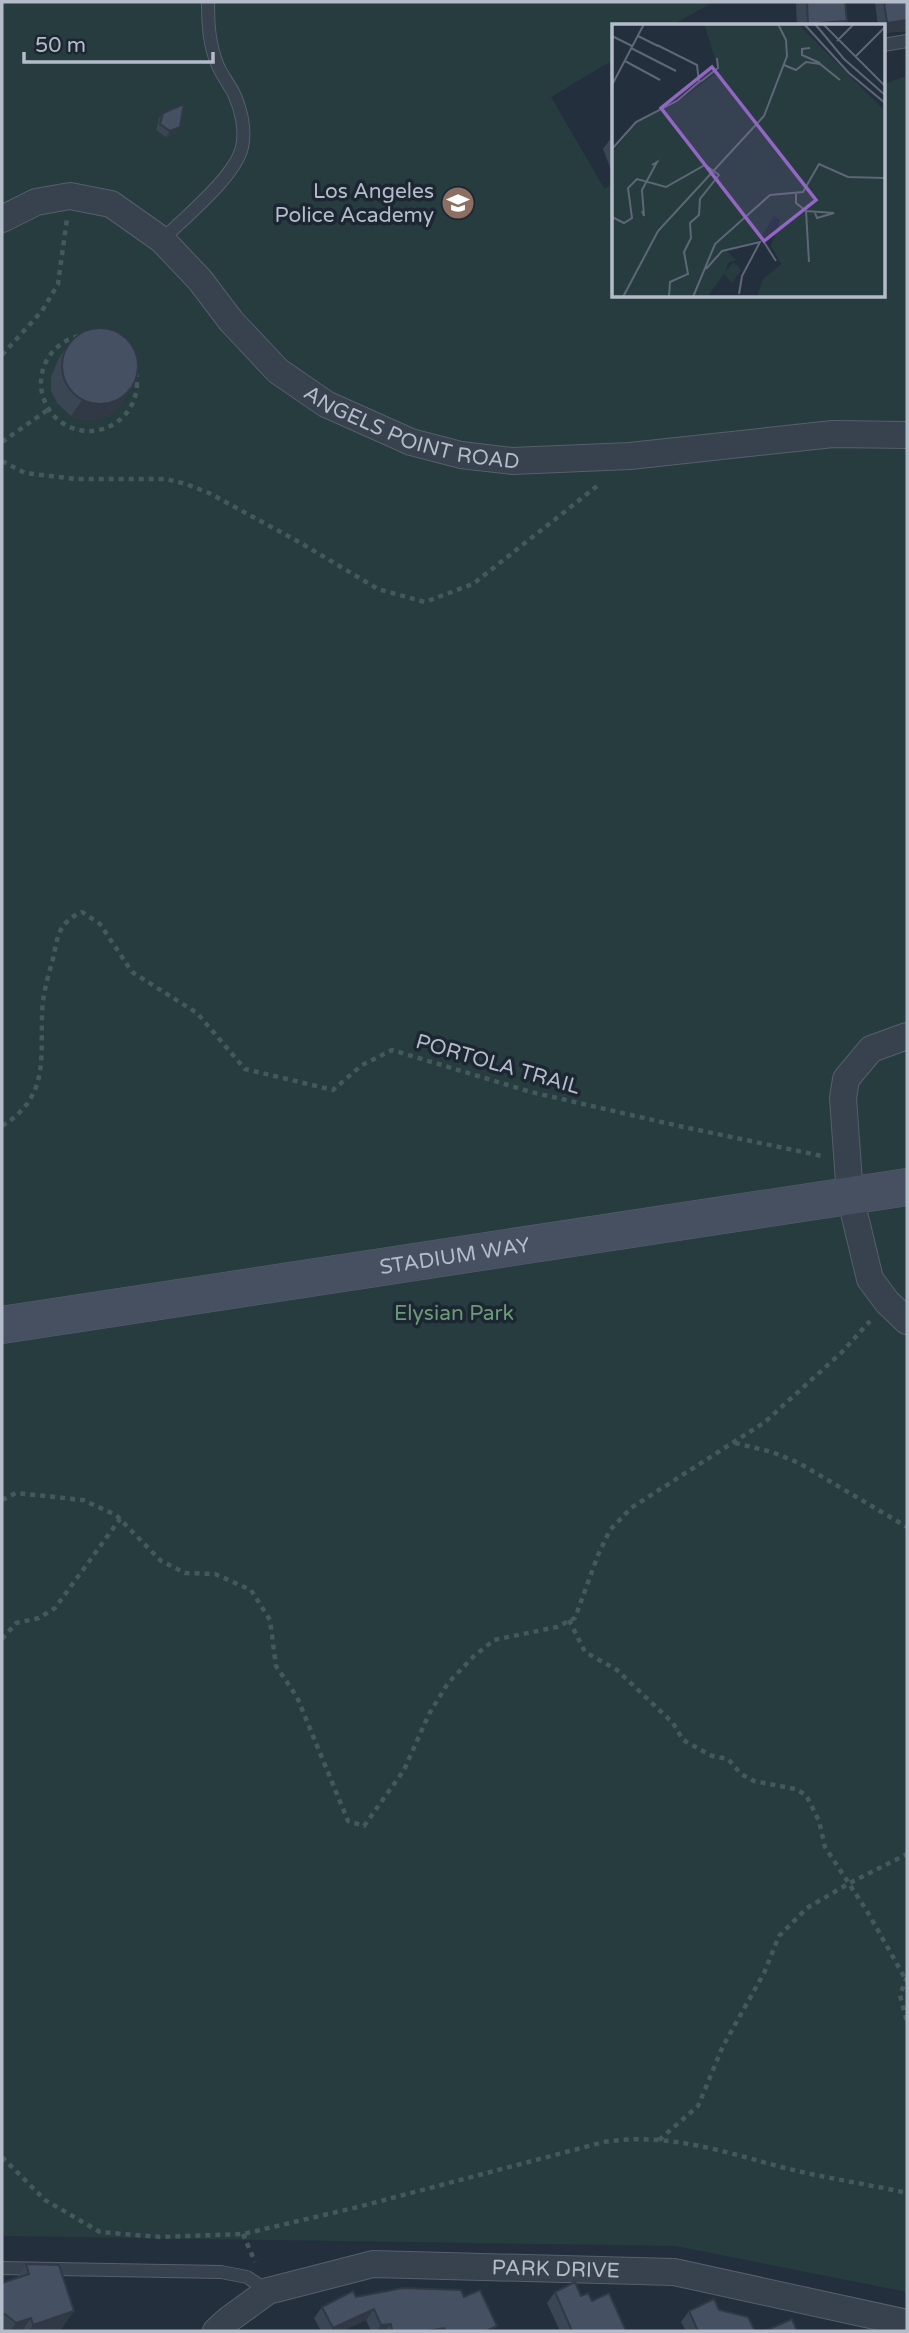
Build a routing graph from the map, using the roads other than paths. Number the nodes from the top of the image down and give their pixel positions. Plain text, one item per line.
1 (208, 2) edge
2 (907, 41) edge
3 (884, 45) edge
4 (2, 219) edge
5 (162, 240) junction
6 (907, 435) edge
7 (907, 1036) edge
8 (849, 1178) junction
9 (907, 1187) edge
10 (907, 1321) edge
11 (2, 1325) edge
12 (2, 2268) edge
13 (268, 2291) junction
14 (907, 2323) edge
15 (216, 2331) edge

1 - 5 lane
2 - 3 lane
4 - 5 street, ANGELS POINT ROAD
5 - 6 street, ANGELS POINT ROAD
7 - 8 street
8 - 9 main road, STADIUM WAY
8 - 10 street
8 - 11 main road, STADIUM WAY
12 - 13 lane
13 - 14 street, PARK DRIVE
13 - 15 street, PARK DRIVE

